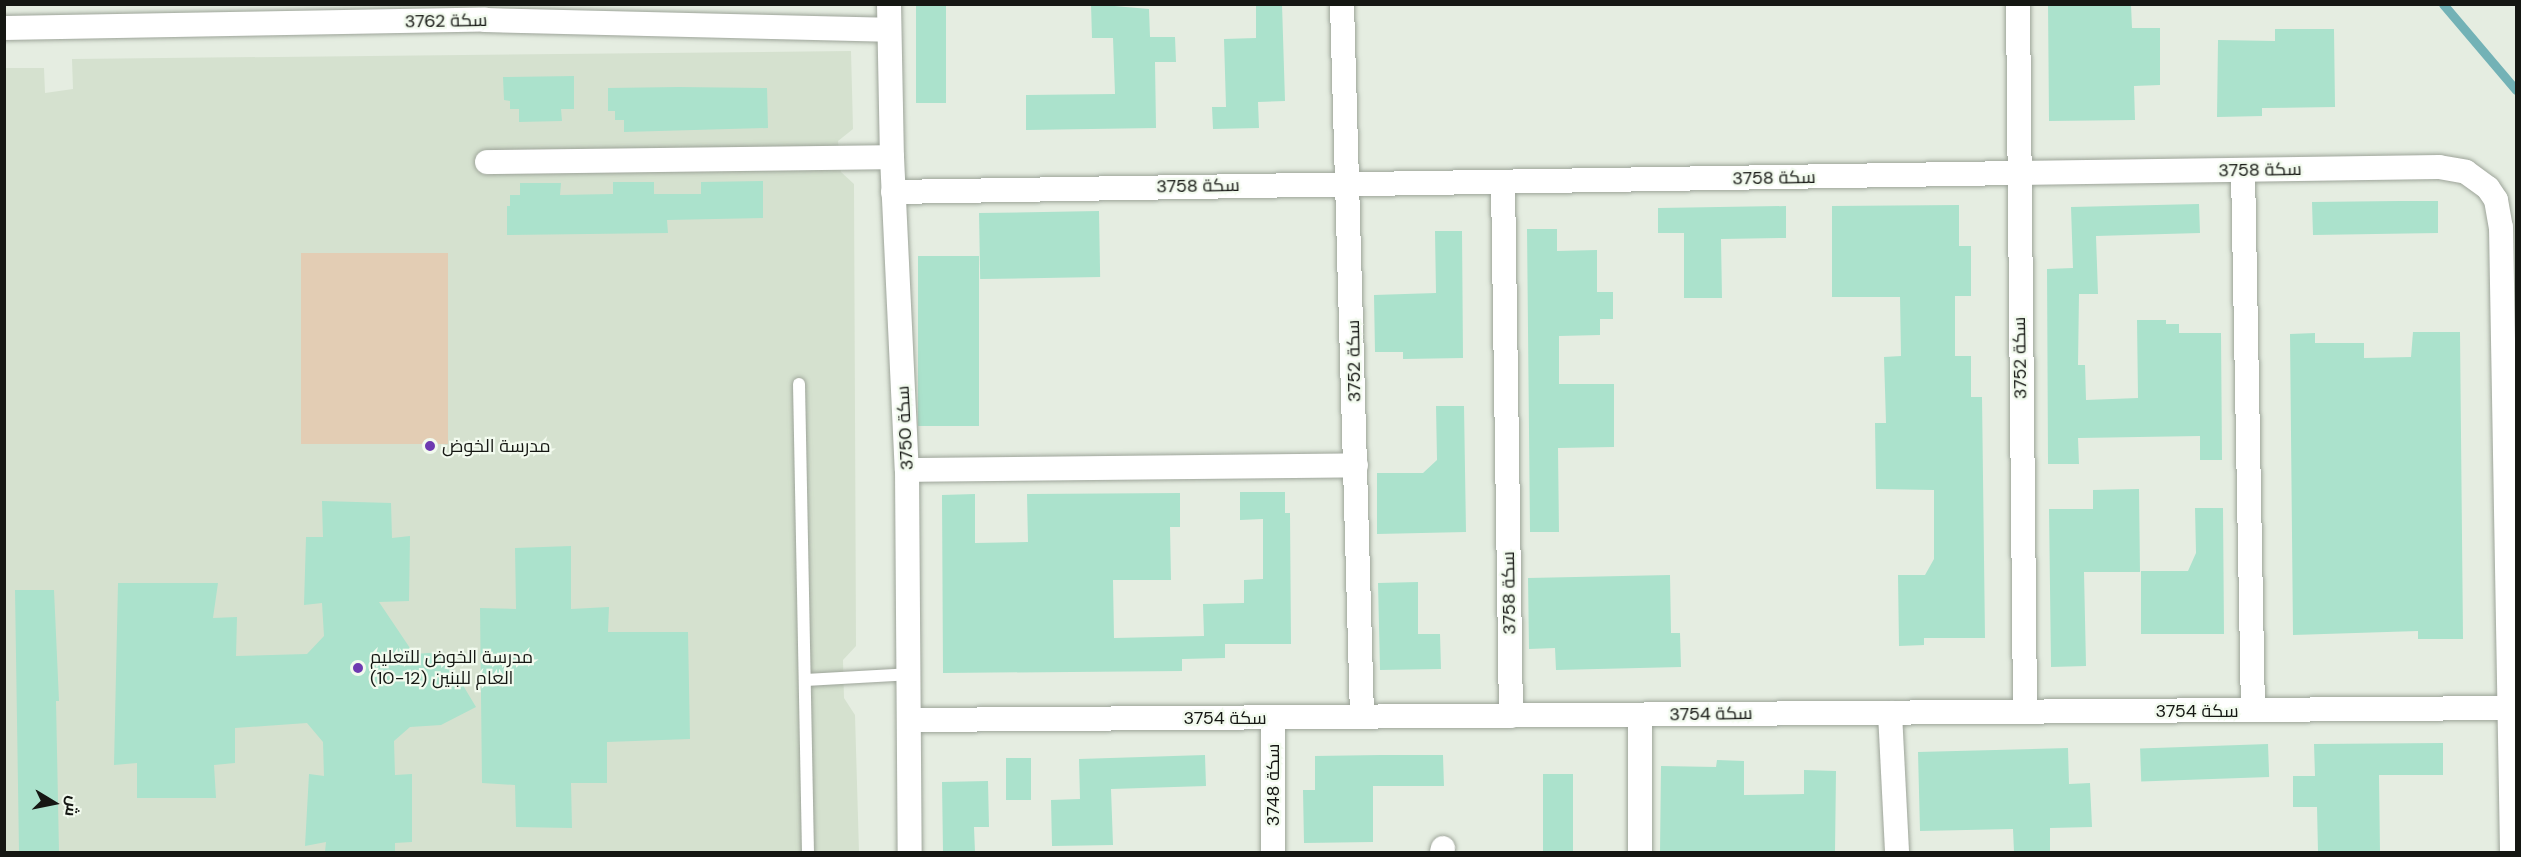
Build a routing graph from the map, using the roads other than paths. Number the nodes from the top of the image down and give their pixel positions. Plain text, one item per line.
1 (889, 4) edge
2 (1342, 4) edge
3 (2018, 4) edge
4 (484, 12) edge
5 (4, 28) edge
6 (887, 30) junction
7 (892, 157) junction
8 (488, 162) dead end
9 (2243, 170) junction
10 (2017, 173) junction
11 (1503, 183) junction
12 (1349, 184) junction
13 (893, 192) junction
14 (799, 384) dead end
15 (2511, 440) edge
16 (1356, 465) junction
17 (907, 470) junction
18 (911, 674) junction
19 (807, 680) junction
20 (2510, 708) junction
21 (2253, 710) junction
22 (1890, 712) junction
23 (2025, 712) junction
24 (1640, 715) junction
25 (1511, 716) junction
26 (1273, 717) junction
27 (1362, 717) junction
28 (912, 720) junction
29 (808, 852) edge
30 (910, 852) edge
31 (1273, 852) edge
32 (1640, 852) edge
33 (1897, 852) edge
34 (2512, 852) edge

1 - 6 street, سكة 3750
2 - 12 street, سكة 3752
3 - 10 street, سكة 3752
4 - 5 street, سكة 3762
4 - 6 street, سكة 3762
6 - 7 street, سكة 3750
7 - 8 street
7 - 13 street, سكة 3750
9 - 10 street, سكة 3758
9 - 15 street, سكة 3758
9 - 21 street
10 - 11 street, سكة 3758
10 - 23 street, سكة 3752
11 - 12 street, سكة 3758
11 - 25 street, سكة 3758
12 - 13 street, سكة 3758
12 - 16 street, سكة 3752
13 - 17 street, سكة 3750
14 - 19 lane
15 - 20 street, سكة 3758
16 - 17 street
16 - 27 street, سكة 3752
17 - 18 street, سكة 3750
18 - 19 lane
18 - 28 street, سكة 3750
19 - 29 lane
20 - 21 street, سكة 3754
20 - 34 street, سكة 3758
21 - 23 street, سكة 3754
22 - 23 street, سكة 3754
22 - 24 street, سكة 3754
22 - 33 street
24 - 25 street, سكة 3754
24 - 32 street
25 - 27 street, سكة 3754
26 - 27 street, سكة 3754
26 - 28 street, سكة 3754
26 - 31 street, سكة 3748
28 - 30 street, سكة 3750

